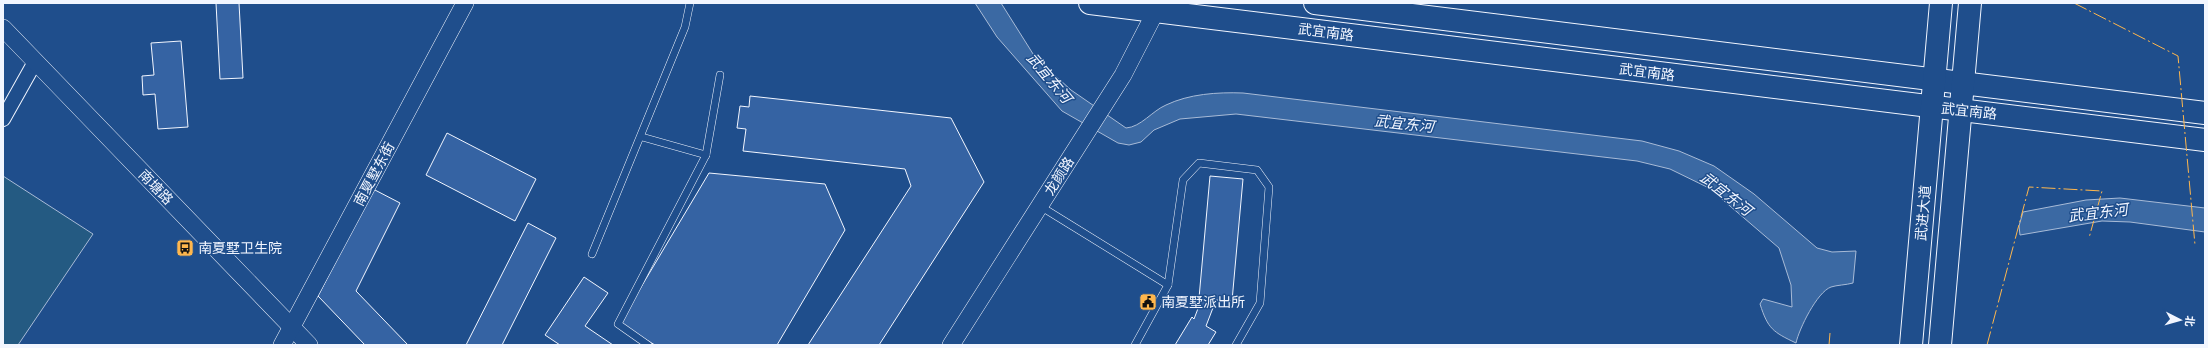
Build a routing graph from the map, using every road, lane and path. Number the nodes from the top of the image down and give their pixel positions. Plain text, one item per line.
1 (465, 3) edge
2 (690, 3) edge
3 (1090, 3) edge
4 (1315, 3) edge
5 (1941, 3) edge
6 (1970, 3) edge
7 (1158, 7) edge
8 (3, 28) edge
9 (35, 62) junction
10 (720, 75) dead end
11 (1934, 80) junction
12 (1964, 84) junction
13 (1932, 107) junction
14 (1961, 110) junction
15 (2205, 113) edge
16 (3, 119) edge
17 (642, 137) junction
18 (2205, 140) edge
19 (706, 155) junction
20 (1040, 206) junction
21 (592, 254) dead end
22 (1168, 285) junction
23 (292, 328) junction
24 (282, 345) edge
25 (309, 345) edge
26 (648, 345) edge
27 (951, 345) edge
28 (1134, 345) edge
29 (1236, 345) edge
30 (1911, 345) edge
31 (1940, 345) edge

1 - 23 street, 南夏墅东街
2 - 17 lane
3 - 7 main road, 武宜南路
4 - 11 main road, 武宜南路
5 - 11 main road, 武进大道
6 - 12 main road, 武进大道
7 - 13 main road, 武宜南路
7 - 20 street, 龙颜路
8 - 9 street, 南塘路
9 - 16 street
9 - 23 street, 南塘路
10 - 19 lane
11 - 12 main road, 武宜南路
11 - 13 main road, 武进大道
12 - 14 main road, 武进大道
12 - 15 main road, 武宜南路
13 - 14 main road, 武宜南路
13 - 30 main road, 武进大道
14 - 18 main road, 武宜南路
14 - 31 main road, 武进大道
17 - 19 lane
17 - 21 lane
19 - 26 lane
20 - 22 lane
20 - 27 street, 龙颜路
22 - 28 lane
22 - 29 lane
23 - 24 street, 南夏墅东街
23 - 25 street, 南塘路

